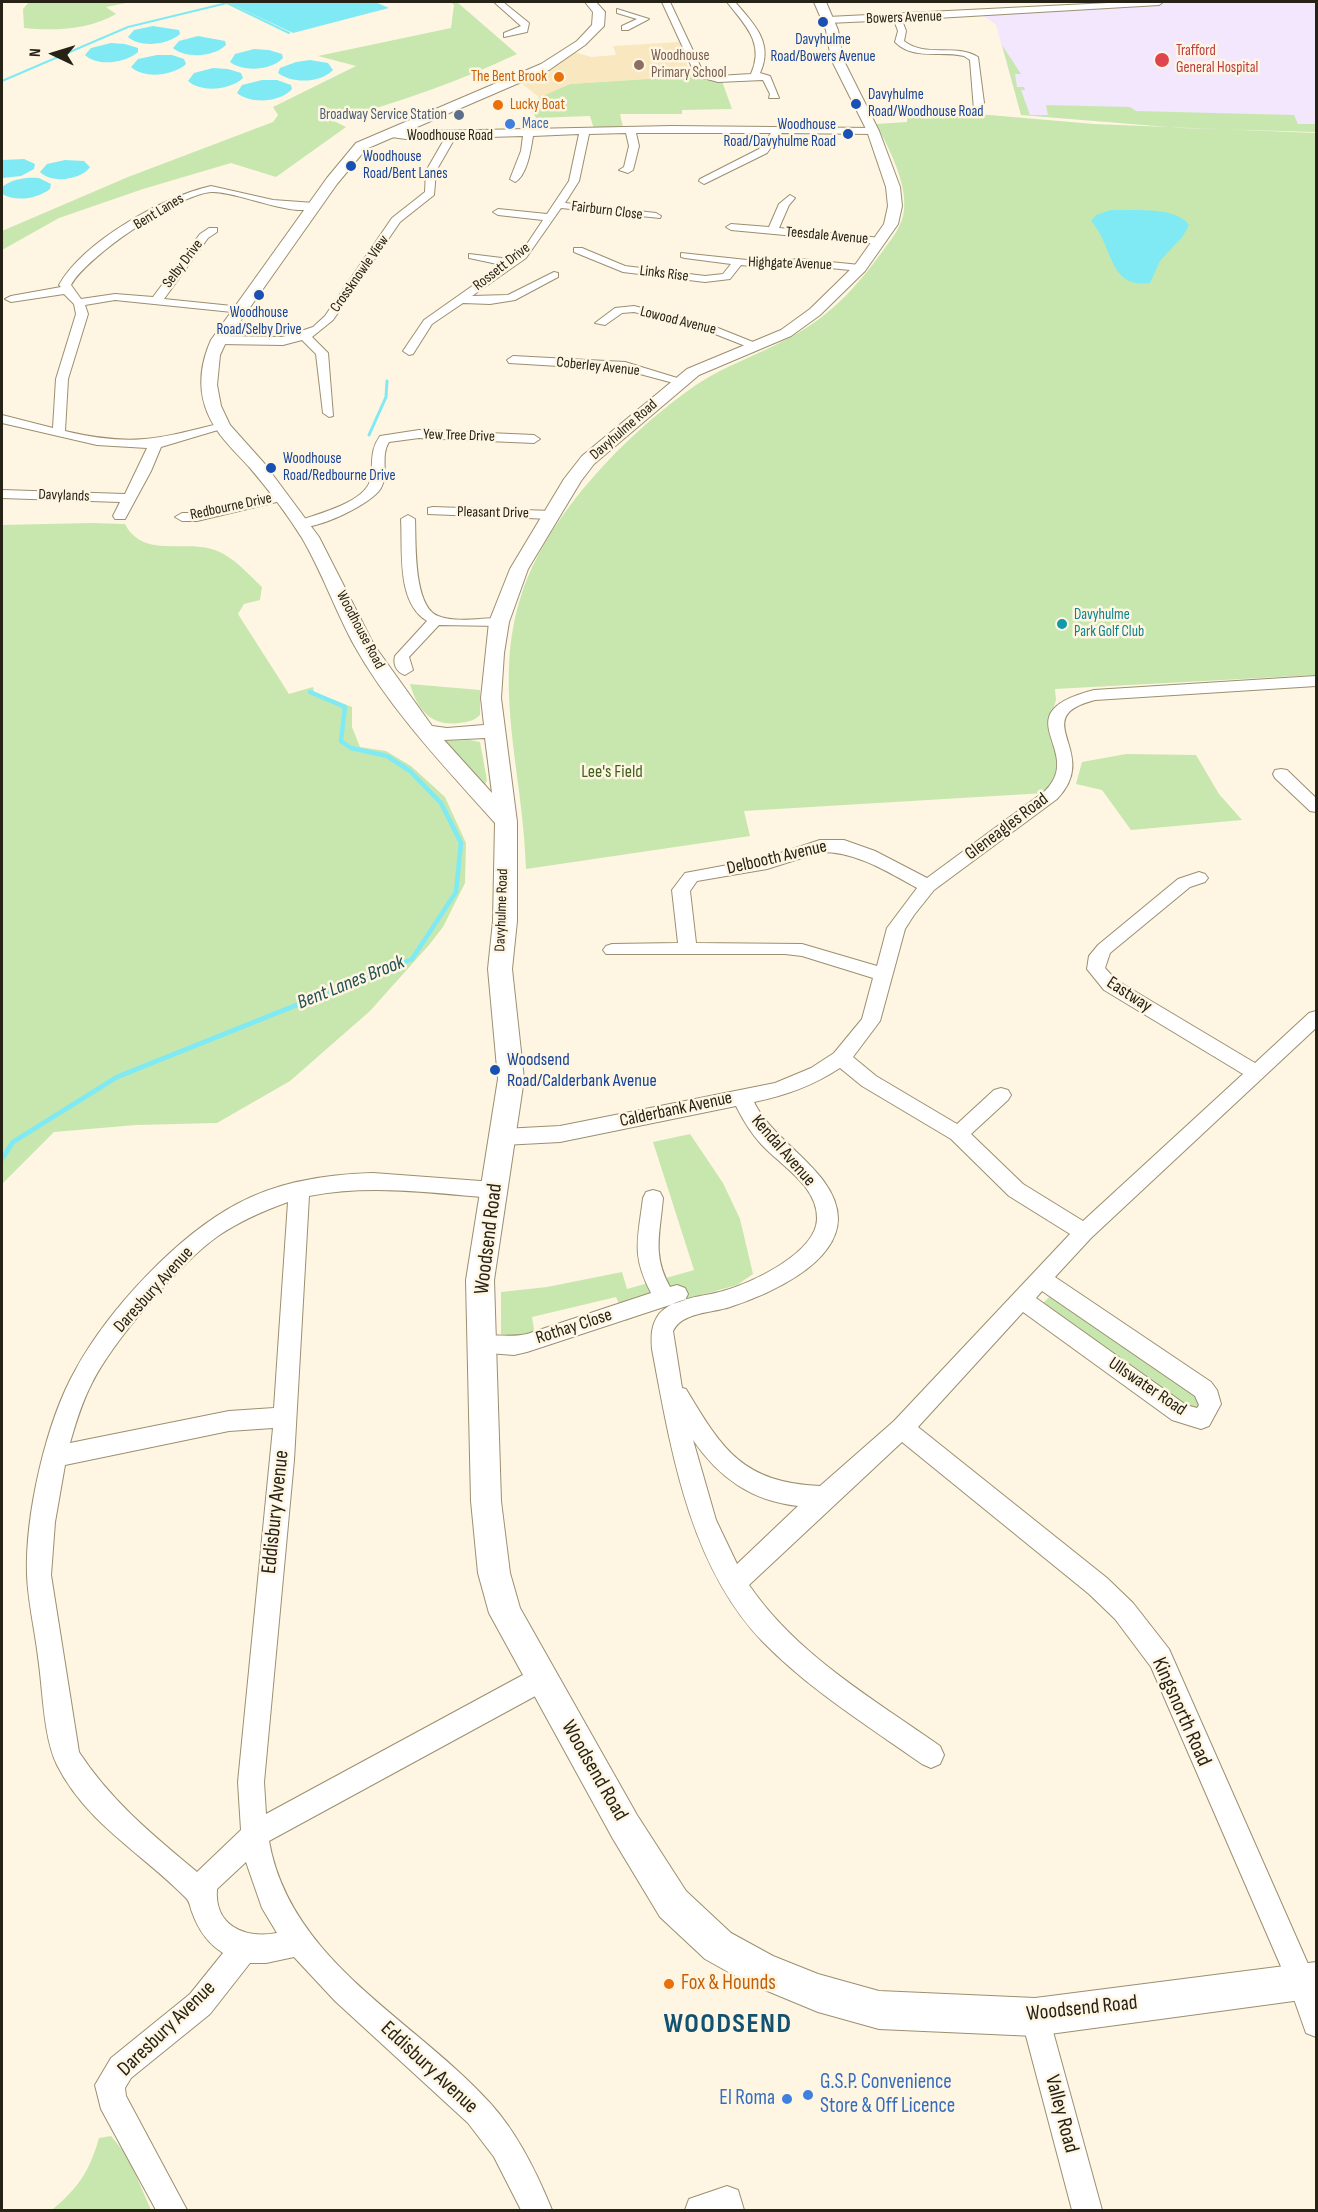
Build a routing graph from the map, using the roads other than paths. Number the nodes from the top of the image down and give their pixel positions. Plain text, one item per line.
1 (498, 2) edge
2 (591, 2) edge
3 (666, 2) edge
4 (731, 2) edge
5 (820, 2) edge
6 (1128, 2) edge
7 (1159, 2) edge
8 (1139, 3) edge
9 (620, 11) dead end
10 (660, 18) junction
11 (897, 18) junction
12 (828, 21) junction
13 (625, 28) dead end
14 (512, 35) dead end
15 (755, 75) junction
16 (772, 96) dead end
17 (980, 110) dead end
18 (630, 130) junction
19 (778, 130) junction
20 (873, 131) junction
21 (584, 133) junction
22 (387, 134) junction
23 (528, 135) junction
24 (452, 136) junction
25 (624, 170) dead end
26 (515, 179) dead end
27 (704, 181) dead end
28 (790, 198) dead end
29 (559, 205) junction
30 (314, 206) junction
31 (498, 212) dead end
32 (550, 217) junction
33 (656, 217) dead end
34 (731, 227) dead end
35 (213, 230) dead end
36 (773, 231) junction
37 (881, 241) junction
38 (585, 251) dead end
39 (685, 255) dead end
40 (472, 256) dead end
41 (738, 262) junction
42 (512, 263) junction
43 (860, 268) junction
44 (554, 275) dead end
45 (66, 290) junction
46 (11, 299) dead end
47 (461, 299) junction
48 (156, 301) junction
49 (500, 302) junction
50 (80, 303) junction
51 (242, 310) junction
52 (509, 312) dead end
53 (601, 323) dead end
54 (304, 336) junction
55 (219, 340) junction
56 (757, 346) junction
57 (408, 352) dead end
58 (513, 360) dead end
59 (681, 381) junction
60 (329, 413) dead end
61 (2, 419) edge
62 (222, 427) junction
63 (59, 432) junction
64 (534, 440) dead end
65 (155, 444) junction
66 (2, 494) edge
67 (280, 497) junction
68 (127, 498) junction
69 (433, 511) dead end
70 (552, 515) junction
71 (120, 516) dead end
72 (182, 517) dead end
73 (408, 519) dead end
74 (302, 524) junction
75 (436, 620) junction
76 (499, 622) junction
77 (405, 670) dead end
78 (1317, 681) edge
79 (425, 730) junction
80 (494, 731) junction
81 (1281, 774) dead end
82 (1317, 807) edge
83 (506, 822) junction
84 (1199, 878) dead end
85 (928, 886) junction
86 (688, 948) junction
87 (612, 950) dead end
88 (500, 969) joint
89 (882, 974) junction
90 (1313, 1027) edge
91 (862, 1034) joint
92 (841, 1058) junction
93 (1256, 1073) junction
94 (1001, 1095) dead end
95 (742, 1096) junction
96 (958, 1134) junction
97 (503, 1137) junction
98 (299, 1190) junction
99 (494, 1190) junction
100 (653, 1198) dead end
101 (1084, 1232) junction
102 (1042, 1280) junction
103 (1023, 1300) junction
104 (483, 1345) junction
105 (670, 1382) junction
106 (285, 1417) junction
107 (902, 1428) junction
108 (55, 1456) junction
109 (824, 1497) junction
110 (734, 1583) junction
111 (541, 1679) junction
112 (931, 1755) dead end
113 (254, 1835) junction
114 (202, 1894) junction
115 (300, 1941) junction
116 (244, 1948) junction
117 (1309, 1981) edge
118 (1035, 2017) junction
119 (1317, 2024) edge
120 (172, 2211) edge
121 (537, 2211) edge
122 (1088, 2211) edge

1 - 14 street
2 - 22 street
3 - 10 street
4 - 15 street
5 - 12 street, Davyhulme Road
6 - 8 street
7 - 8 street, Bowers Avenue
8 - 11 street, Bowers Avenue
9 - 10 street
10 - 13 street
10 - 15 street
11 - 12 street, Bowers Avenue
11 - 17 street
12 - 20 street, Davyhulme Road
15 - 16 street
18 - 19 street, Woodhouse Road
18 - 21 street, Woodhouse Road
18 - 25 street
19 - 20 street, Woodhouse Road
19 - 27 street
20 - 37 street, Davyhulme Road
21 - 23 street, Woodhouse Road
21 - 29 street, Rossett Drive
22 - 24 street, Woodhouse Road
22 - 30 street, Woodhouse Road
23 - 24 street, Woodhouse Road
23 - 26 street
24 - 54 street, Crossknowle View
28 - 36 street, Teesdale Avenue
29 - 32 street, Rossett Drive
29 - 33 street, Fairburn Close
30 - 45 street, Bent Lanes
30 - 51 street, Woodhouse Road
31 - 32 street
32 - 42 street, Rossett Drive
34 - 36 street, Teesdale Avenue
35 - 48 street, Selby Drive
36 - 37 street, Teesdale Avenue
37 - 43 street, Davyhulme Road
38 - 41 street, Links Rise
39 - 41 street, Highgate Avenue
40 - 42 street
41 - 43 street, Highgate Avenue
42 - 47 street, Rossett Drive
43 - 56 street, Davyhulme Road
44 - 49 street
45 - 46 street
45 - 50 street
47 - 49 street
47 - 57 street, Rossett Drive
48 - 50 street, Selby Drive
48 - 51 street, Selby Drive
49 - 52 street
50 - 63 street
51 - 55 street, Woodhouse Road
53 - 56 street, Lowood Avenue
54 - 55 street, Crossknowle View
54 - 60 street
55 - 62 street, Woodhouse Road
56 - 59 street, Davyhulme Road
58 - 59 street, Coberley Avenue
59 - 70 street, Davyhulme Road
61 - 63 street
62 - 65 street
62 - 67 street, Woodhouse Road
63 - 65 street
64 - 74 street, Yew Tree Drive
65 - 68 street
66 - 68 street, Davylands
67 - 72 street, Redbourne Drive
67 - 74 street, Woodhouse Road
68 - 71 street
69 - 70 street, Pleasant Drive
70 - 76 street, Davyhulme Road
73 - 75 street
74 - 79 street, Woodhouse Road
75 - 76 street
75 - 77 street
76 - 80 street, Davyhulme Road
78 - 85 street, Gleneagles Road
79 - 80 street
79 - 83 street, Woodhouse Road
80 - 83 street, Davyhulme Road
81 - 82 street
83 - 88 street, Davyhulme Road
84 - 93 street, Eastway
85 - 86 street, Delbooth Avenue
85 - 89 street, Gleneagles Road
86 - 87 street
86 - 89 street
88 - 97 street, Woodsend Road
89 - 91 street, Gleneagles Road
90 - 93 street
91 - 92 street, Calderbank Avenue
92 - 95 street, Calderbank Avenue
92 - 96 street
93 - 101 street
94 - 96 street
95 - 97 street, Calderbank Avenue
95 - 105 street, Kendal Avenue
96 - 101 street
97 - 99 street, Woodsend Road
98 - 99 street, Daresbury Avenue
98 - 106 street, Eddisbury Avenue
98 - 108 street, Daresbury Avenue
99 - 104 street, Woodsend Road
100 - 104 street, Rothay Close
101 - 102 street
102 - 103 street
102 - 103 street, Ullswater Road
103 - 107 street
104 - 111 street, Woodsend Road
105 - 109 street
105 - 110 street
106 - 108 street
106 - 113 street, Eddisbury Avenue
107 - 109 street
107 - 117 street, Kingsnorth Road
108 - 114 street, Daresbury Avenue
109 - 110 street
110 - 112 street
111 - 113 street
111 - 118 street, Woodsend Road
113 - 114 street
113 - 115 street, Eddisbury Avenue
114 - 116 street
115 - 116 street
115 - 121 street, Eddisbury Avenue
116 - 120 street, Daresbury Avenue
117 - 118 street, Woodsend Road
117 - 119 street, Kingsnorth Road
118 - 122 street, Valley Road

